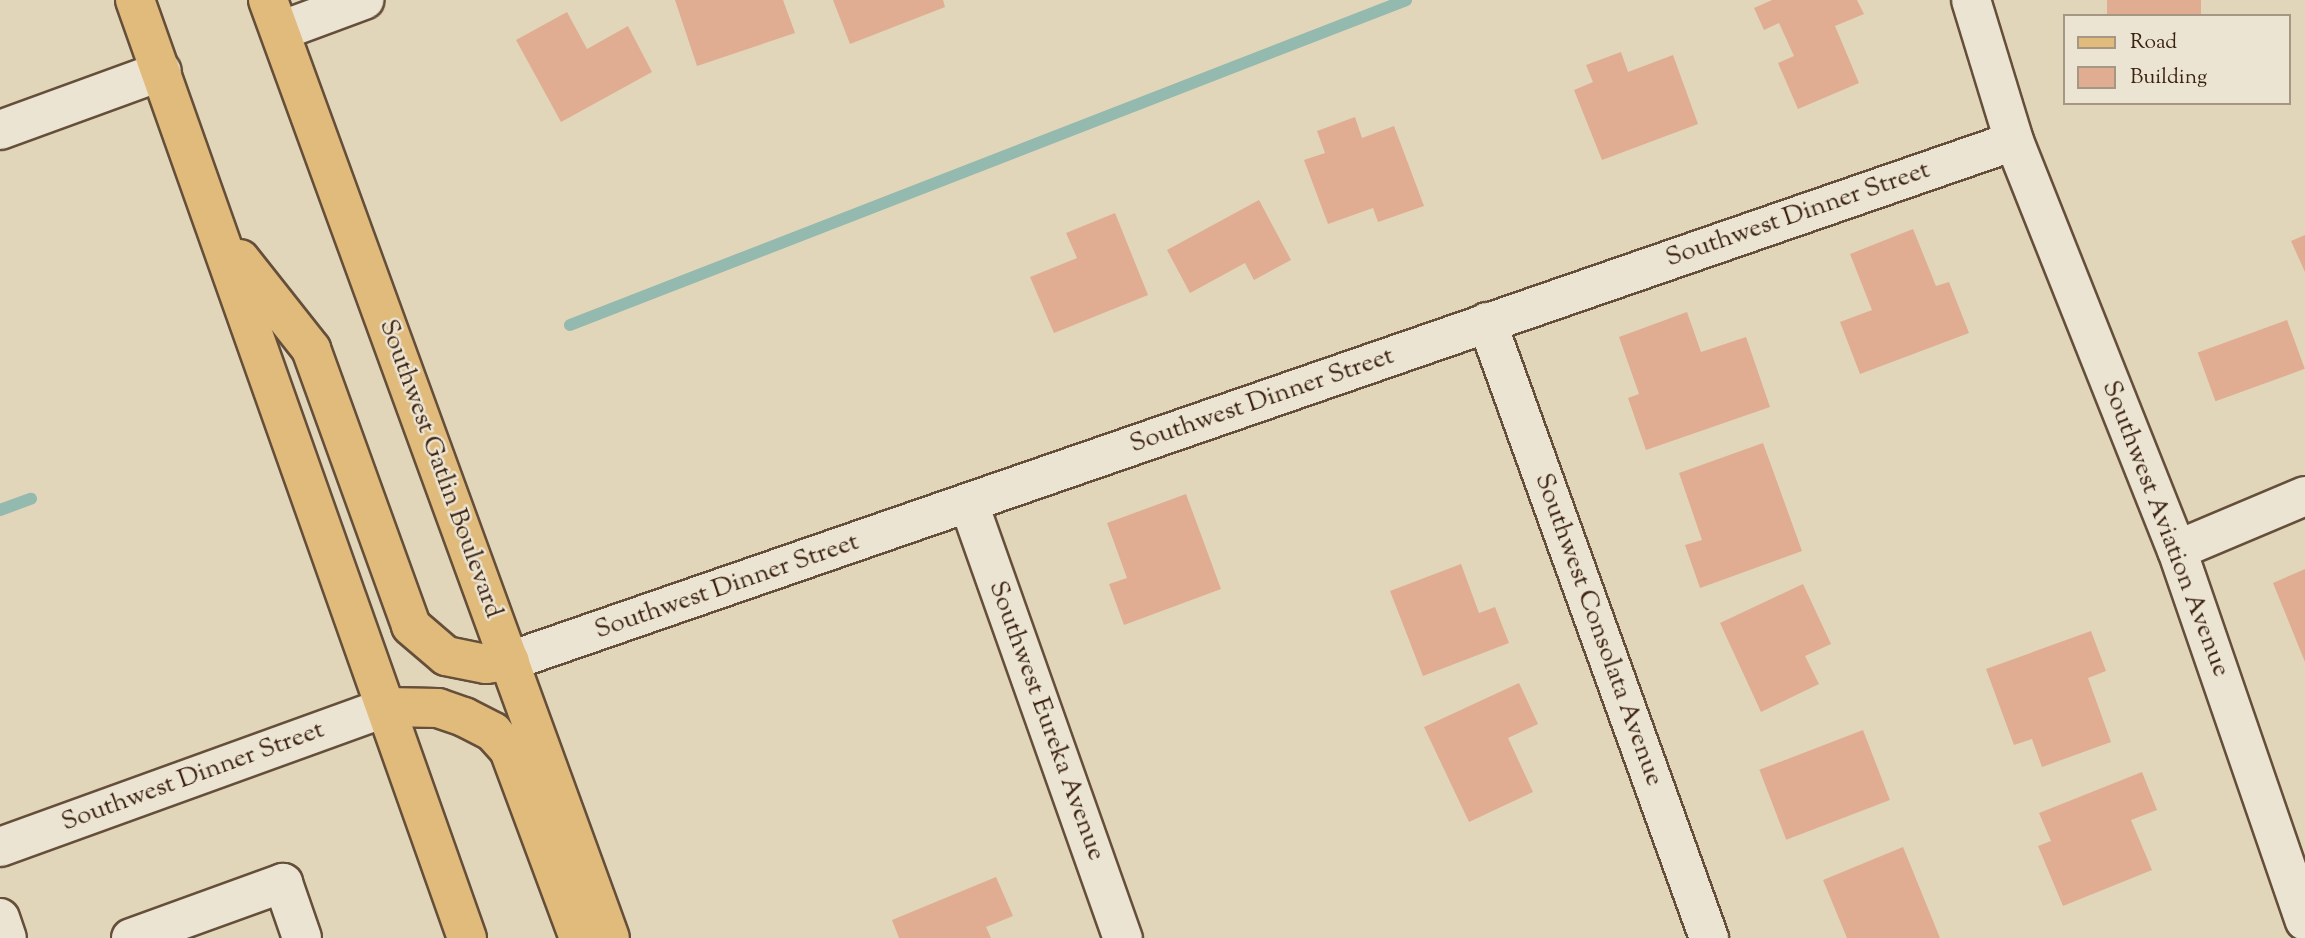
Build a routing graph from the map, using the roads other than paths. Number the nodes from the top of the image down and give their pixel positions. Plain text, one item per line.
1 (135, 0) edge
2 (364, 0) edge
3 (1971, 0) edge
4 (274, 15) edge
5 (162, 71) junction
6 (0, 130) edge
7 (2014, 141) junction
8 (222, 235) junction
9 (1487, 322) junction
10 (2305, 496) edge
11 (969, 504) junction
12 (2177, 550) junction
13 (510, 661) junction
14 (387, 707) junction
15 (429, 829) junction
16 (0, 847) edge
17 (0, 918) edge
18 (2305, 920) edge
19 (7, 938) edge
20 (131, 938) edge
21 (302, 938) edge
22 (443, 938) edge
23 (467, 938) edge
24 (579, 938) edge
25 (610, 938) edge
26 (1123, 938) edge
27 (1709, 938) edge

1 - 5 main road
2 - 4 street
3 - 7 street, Southwest Aviation Avenue
4 - 13 main road, Southwest Gatlin Boulevard
5 - 6 street
5 - 8 main road
7 - 9 street, Southwest Dinner Street
7 - 12 street, Southwest Aviation Avenue
8 - 13 main road
8 - 14 main road
9 - 11 street, Southwest Dinner Street
9 - 27 street, Southwest Consolata Avenue
10 - 12 street
11 - 13 street, Southwest Dinner Street
11 - 26 street, Southwest Eureka Avenue
12 - 18 street, Southwest Aviation Avenue
13 - 25 main road, Southwest Gatlin Boulevard
14 - 15 main road
14 - 16 street, Southwest Dinner Street
14 - 24 main road
15 - 22 main road
15 - 23 main road
17 - 19 street
20 - 21 street

